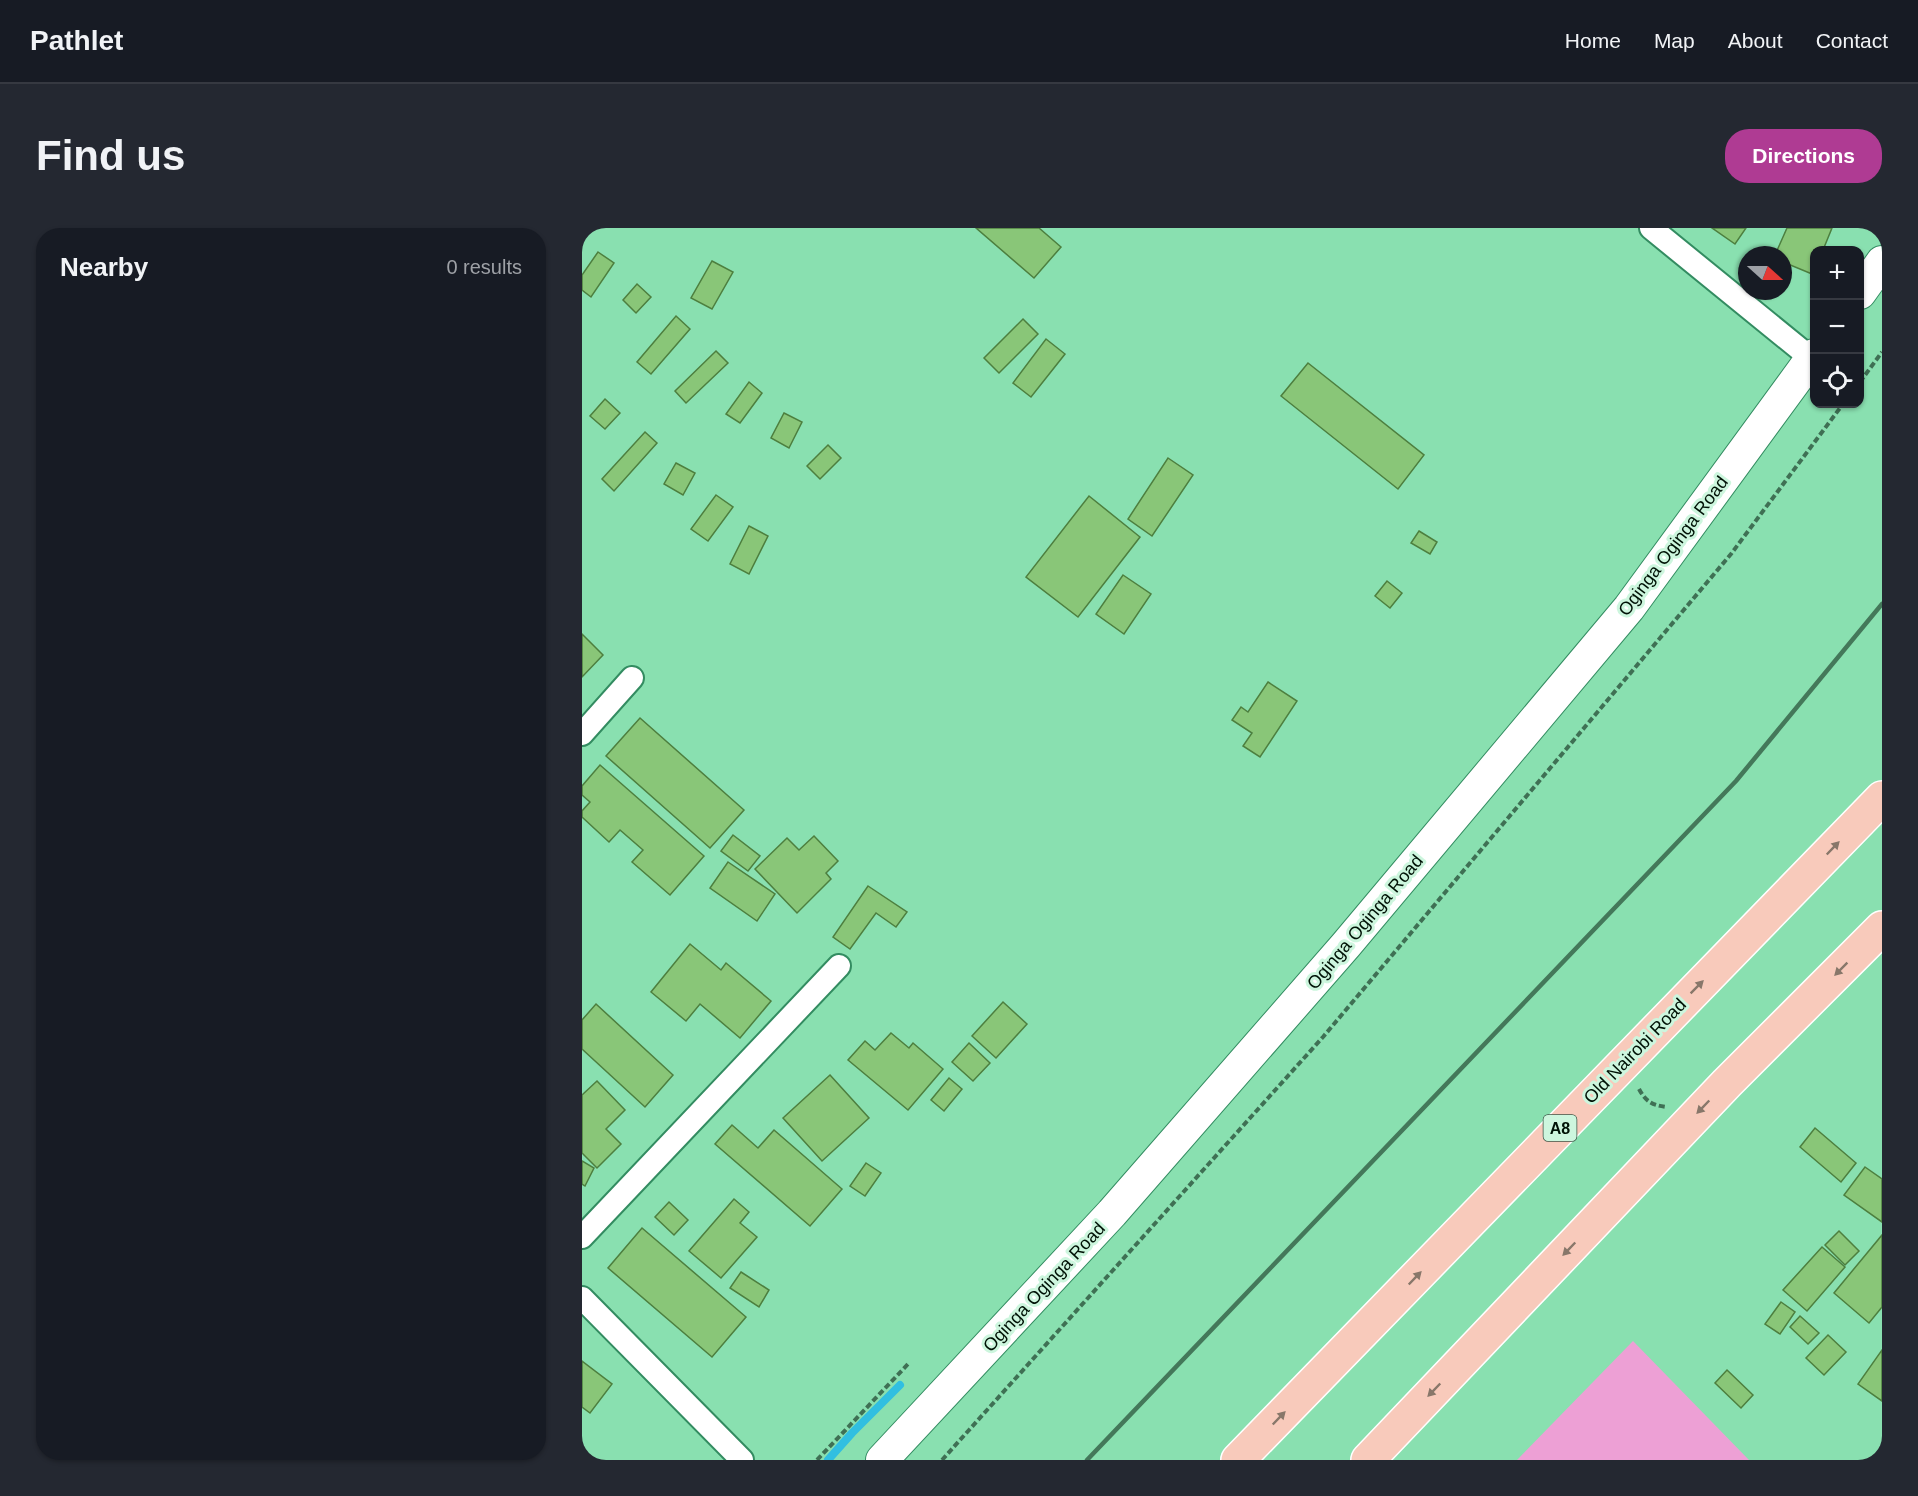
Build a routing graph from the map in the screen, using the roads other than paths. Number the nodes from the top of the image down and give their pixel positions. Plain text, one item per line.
1 (1651, 228) edge
2 (1882, 262) edge
3 (1864, 287) edge
4 (1810, 355) edge
5 (1810, 361) edge
6 (632, 678) dead end
7 (582, 734) edge
8 (1882, 798) edge
9 (1882, 928) edge
10 (839, 966) dead end
11 (582, 1238) edge
12 (582, 1298) edge
13 (742, 1460) edge
14 (882, 1460) edge
15 (1238, 1460) edge
16 (1368, 1460) edge

1 - 4 street
2 - 3 street
5 - 14 street, Oginga Oginga Road
6 - 7 street
15 -> 8 highway, Old Nairobi Road / A8
9 -> 16 highway
10 - 11 street
12 - 13 street

